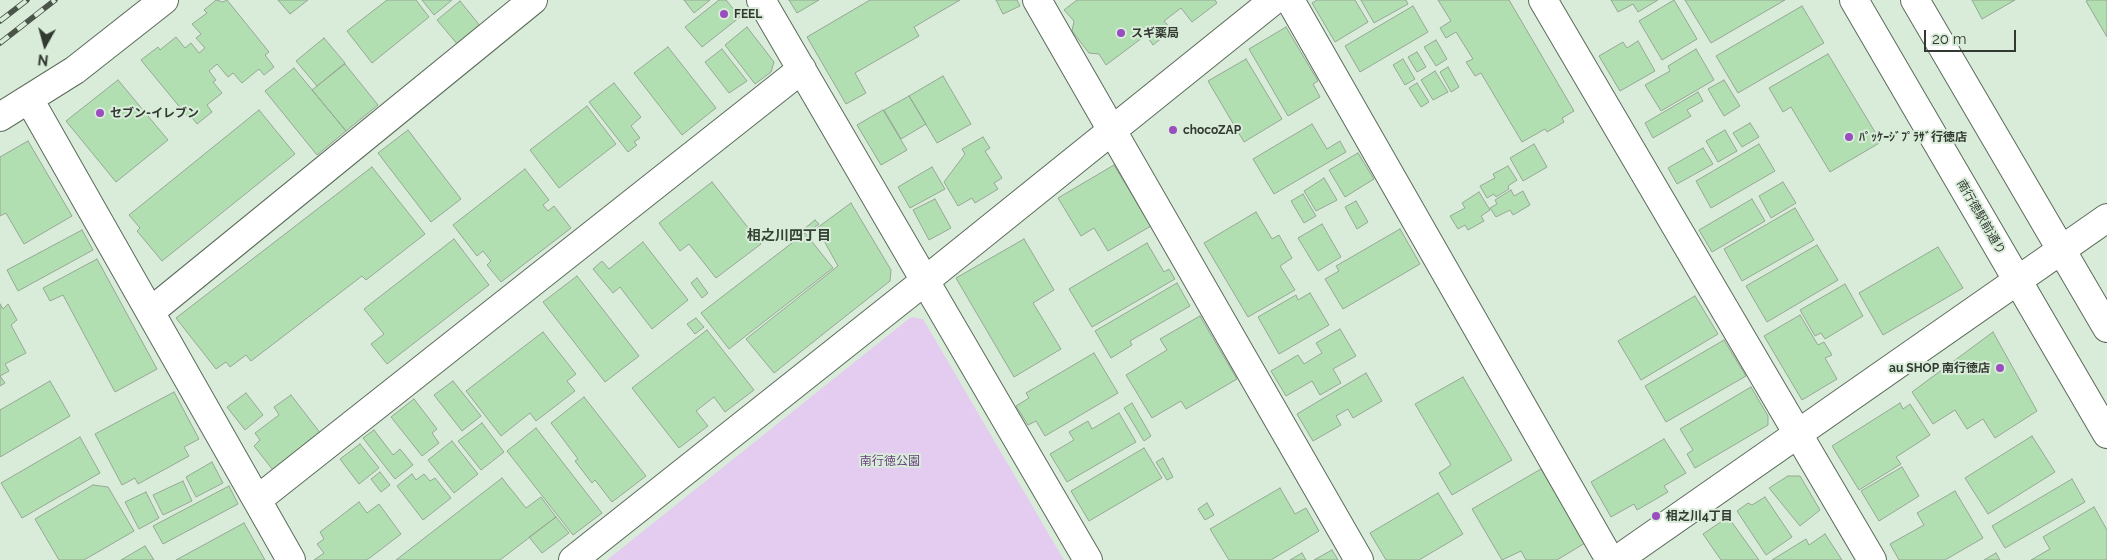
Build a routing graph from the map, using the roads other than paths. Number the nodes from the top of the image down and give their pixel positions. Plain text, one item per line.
1 (164, 0) edge
2 (533, 0) edge
3 (761, 0) edge
4 (1037, 0) edge
5 (1274, 0) edge
6 (1290, 0) edge
7 (1543, 0) edge
8 (1854, 0) edge
9 (1915, 0) edge
10 (802, 69) junction
11 (29, 100) junction
12 (0, 117) edge
13 (1112, 130) junction
14 (2107, 218) edge
15 (2061, 250) junction
16 (926, 280) junction
17 (2018, 280) junction
18 (150, 312) junction
19 (2107, 328) edge
20 (2107, 434) edge
21 (1798, 435) junction
22 (257, 500) junction
23 (292, 560) edge
24 (573, 560) edge
25 (1088, 560) edge
26 (1359, 560) edge
27 (1610, 560) edge
28 (1617, 560) edge
29 (1872, 560) edge

1 - 11 street
2 - 18 street
3 - 10 street
4 - 13 street
5 - 13 street
6 - 27 street
7 - 21 street
8 - 17 street, 南行徳駅前通り
9 - 15 street
10 - 16 street
10 - 22 street
11 - 12 street
11 - 18 street
13 - 16 street
13 - 26 street
14 - 15 street
15 - 17 street
15 - 19 street
16 - 24 street
16 - 25 street
17 - 20 street, 南行徳駅前通り
17 - 21 street
18 - 22 street
21 - 28 street
21 - 29 street
22 - 23 street

